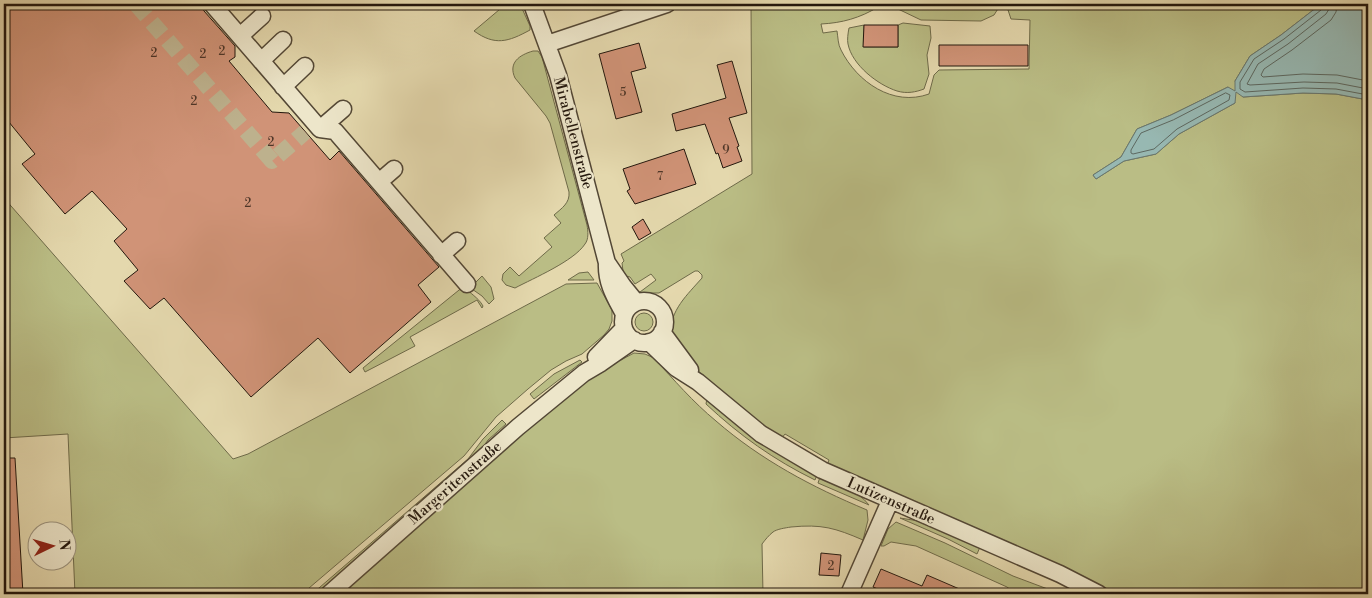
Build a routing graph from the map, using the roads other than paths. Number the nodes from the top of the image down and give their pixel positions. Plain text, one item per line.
1 (532, 4) edge
2 (667, 4) edge
3 (218, 6) edge
4 (262, 16) dead end
5 (240, 36) junction
6 (283, 40) dead end
7 (547, 44) junction
8 (262, 61) junction
9 (305, 66) dead end
10 (283, 86) junction
11 (343, 109) dead end
12 (313, 128) junction
13 (394, 168) dead end
14 (383, 188) junction
15 (457, 241) dead end
16 (441, 255) junction
17 (608, 263) junction
18 (466, 284) dead end
19 (636, 302) junction
20 (639, 331) junction
21 (890, 501) junction
22 (853, 593) edge
23 (329, 594) edge
24 (1099, 594) edge

1 - 7 street, Mirabellenstraße
2 - 7 street
3 - 5 street
4 - 5 street
5 - 8 street
6 - 8 street
7 - 17 street, Mirabellenstraße
8 - 10 street
9 - 10 street
10 - 12 street
11 - 12 street
12 - 14 street
13 - 14 street
14 - 16 street
15 - 16 street
16 - 18 street
17 - 19 street, Mirabellenstraße
17 - 20 street, Mirabellenstraße
19 - 20 street, Margeritenstraße
19 - 20 street
20 - 21 street, Lutizenstraße
20 - 23 street, Margeritenstraße
21 - 22 street
21 - 24 street, Lutizenstraße

